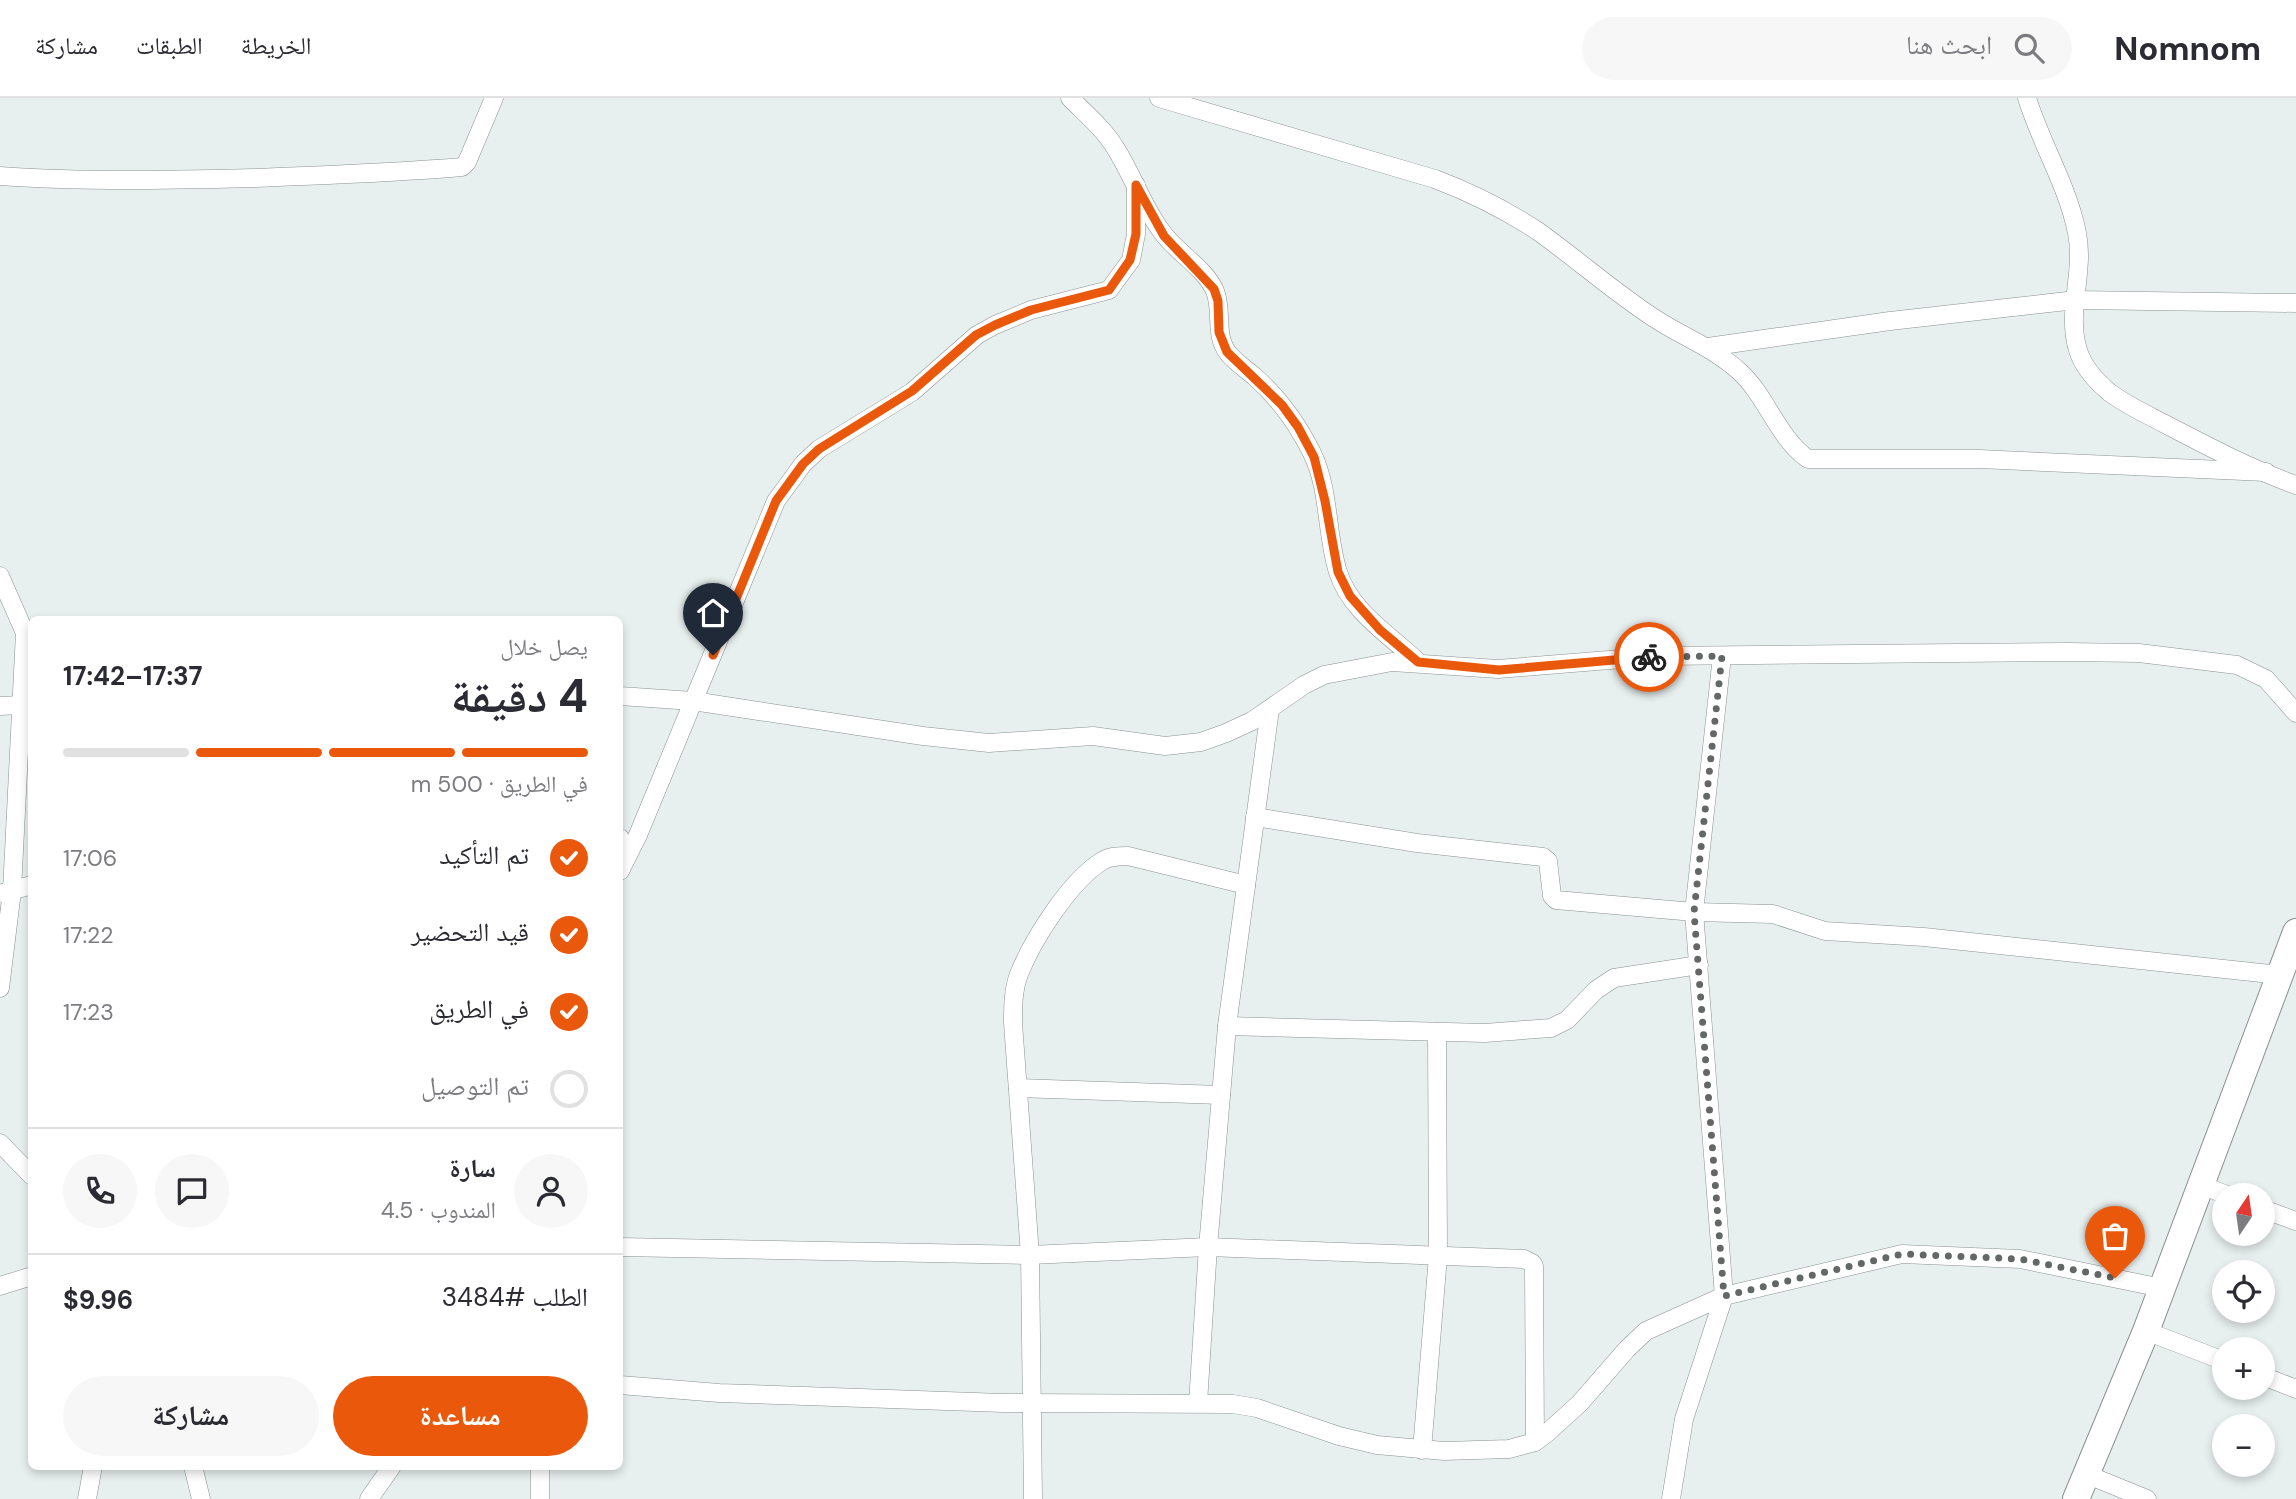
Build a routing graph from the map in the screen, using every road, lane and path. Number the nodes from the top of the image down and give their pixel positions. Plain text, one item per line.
1 (494, 98) edge
2 (1070, 98) edge
3 (1159, 98) edge
4 (2027, 98) edge
5 (0, 176) edge
6 (1136, 185) junction
7 (2076, 300) junction
8 (2296, 303) edge
9 (1708, 347) junction
10 (2266, 472) junction
11 (2296, 485) edge
12 (0, 576) edge
13 (28, 645) edge
14 (1722, 656) junction
15 (1418, 662) junction
16 (623, 696) edge
17 (693, 701) junction
18 (21, 705) junction
19 (0, 706) edge
20 (1270, 709) junction
21 (2296, 713) edge
22 (1255, 817) junction
23 (623, 864) edge
24 (1246, 885) junction
25 (28, 886) edge
26 (6, 893) edge
27 (1694, 912) junction
28 (2296, 932) edge
29 (1699, 965) junction
30 (2280, 975) junction
31 (0, 988) edge
32 (1227, 1026) junction
33 (1437, 1032) junction
34 (1018, 1088) junction
35 (1221, 1096) junction
36 (0, 1143) edge
37 (28, 1172) edge
38 (2201, 1185) junction
39 (2212, 1189) edge
40 (2275, 1213) edge
41 (2296, 1221) edge
42 (623, 1247) edge
43 (1208, 1247) junction
44 (1030, 1255) junction
45 (1438, 1256) junction
46 (28, 1277) edge
47 (0, 1286) edge
48 (2162, 1287) junction
49 (1724, 1296) junction
50 (2146, 1331) junction
51 (2212, 1356) edge
52 (2275, 1381) edge
53 (623, 1385) edge
54 (2296, 1389) edge
55 (1198, 1403) junction
56 (1031, 1404) junction
57 (1535, 1442) junction
58 (1422, 1450) junction
59 (92, 1470) edge
60 (194, 1470) edge
61 (389, 1470) edge
62 (540, 1470) edge
63 (2088, 1475) junction
64 (87, 1499) edge
65 (201, 1499) edge
66 (369, 1499) edge
67 (540, 1499) edge
68 (1033, 1499) edge
69 (1671, 1499) edge
70 (2076, 1499) edge
71 (2147, 1499) edge

1 - 5 street
2 - 6 street
3 - 9 street
4 - 7 street
6 - 15 street
6 - 17 street
7 - 8 street
7 - 9 street
7 - 10 street
9 - 10 street
10 - 11 street
12 - 13 street
13 - 18 street
14 - 15 street
14 - 21 street
14 - 27 street
15 - 20 street
16 - 17 street
17 - 20 street
17 - 23 street
18 - 19 street
18 - 26 street
20 - 22 street
22 - 24 street
22 - 27 street
24 - 32 street
24 - 34 street
25 - 26 street
26 - 31 street
27 - 29 street
27 - 30 street
28 - 30 street
29 - 33 street
29 - 49 street
30 - 38 street
32 - 33 street
32 - 35 street
33 - 45 street
34 - 35 street
34 - 44 street
35 - 43 street
36 - 37 street
38 - 39 street
38 - 48 street
40 - 41 street
42 - 44 street
43 - 44 street
43 - 45 street
43 - 55 street
44 - 56 street
45 - 57 street
45 - 58 street
46 - 47 street
48 - 49 street
48 - 50 street
49 - 57 street
49 - 69 street
50 - 51 street
50 - 63 street
52 - 54 street
53 - 56 street
55 - 56 street
55 - 58 street
56 - 68 street
57 - 58 street
59 - 64 street
60 - 65 street
61 - 66 street
62 - 67 street
63 - 70 street
63 - 71 street

